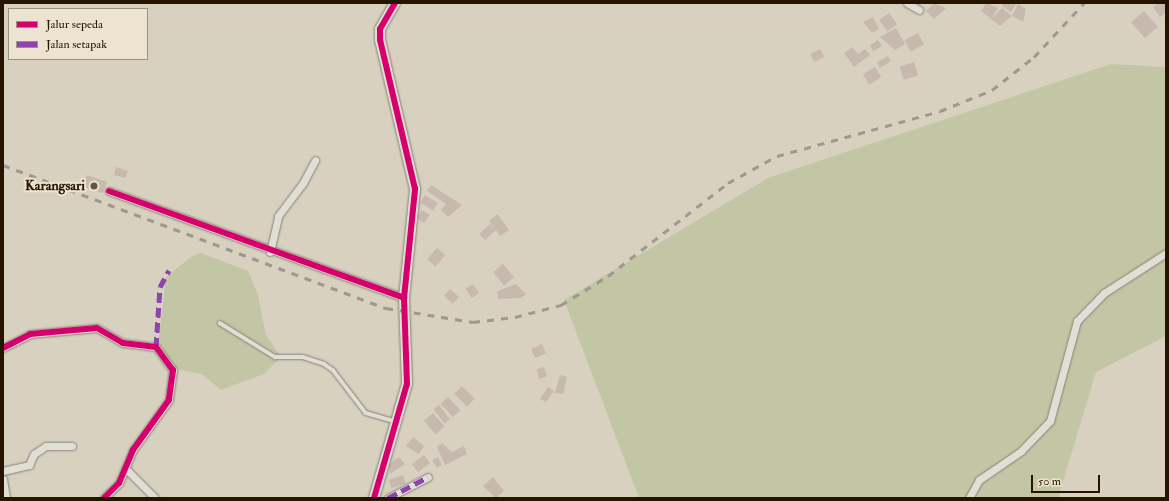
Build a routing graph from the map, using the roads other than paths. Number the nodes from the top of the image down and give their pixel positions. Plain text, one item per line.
1 (395, 3) edge
2 (907, 3) edge
3 (919, 10) dead end
4 (315, 160) dead end
5 (109, 191) dead end
6 (270, 252) junction
7 (1166, 253) edge
8 (404, 298) junction
9 (220, 323) dead end
10 (3, 348) edge
11 (394, 422) junction
12 (72, 446) dead end
13 (126, 469) junction
14 (3, 470) edge
15 (428, 477) dead end
16 (3, 479) edge
17 (3, 488) edge
18 (6, 498) edge
19 (104, 498) edge
20 (155, 498) edge
21 (374, 498) edge
22 (388, 498) edge
23 (969, 498) edge

1 - 8 street
2 - 3 street
4 - 6 street
5 - 6 street
6 - 8 street
7 - 23 street
8 - 11 street
9 - 11 lane
10 - 13 street
11 - 21 street
12 - 14 street
13 - 19 street
13 - 20 street
15 - 22 street
16 - 17 street
17 - 18 street

